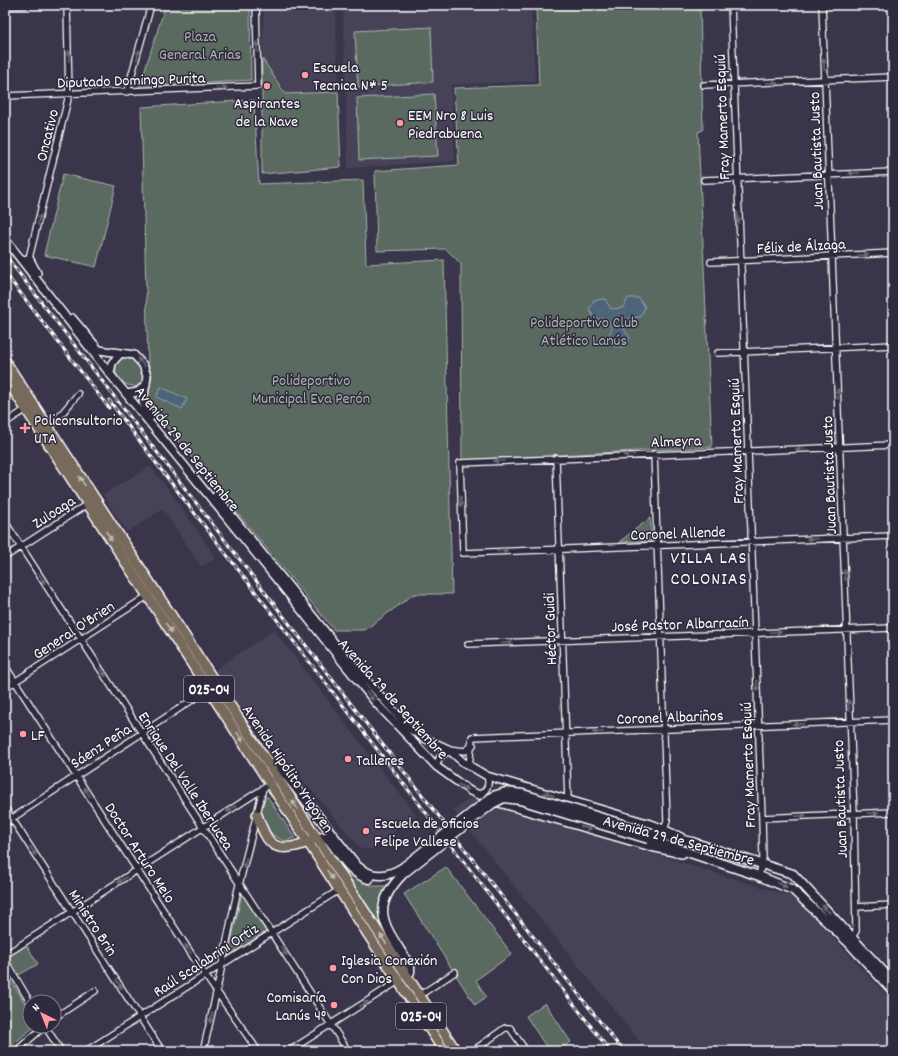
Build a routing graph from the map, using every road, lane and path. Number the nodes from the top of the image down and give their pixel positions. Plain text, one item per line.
1 (25, 5) edge
2 (67, 5) edge
3 (151, 5) edge
4 (256, 5) edge
5 (730, 5) edge
6 (822, 5) edge
7 (5, 6) edge
8 (893, 78) edge
9 (825, 81) junction
10 (704, 85) dead end
11 (733, 85) junction
12 (127, 92) junction
13 (69, 95) junction
14 (5, 96) edge
15 (893, 172) edge
16 (830, 174) junction
17 (736, 179) junction
18 (704, 180) dead end
19 (5, 239) edge
20 (893, 253) edge
21 (19, 256) junction
22 (832, 256) junction
23 (30, 258) junction
24 (740, 261) junction
25 (711, 262) dead end
26 (893, 345) edge
27 (836, 348) junction
28 (744, 352) junction
29 (718, 353) dead end
30 (120, 354) junction
31 (5, 361) edge
32 (110, 374) junction
33 (5, 377) edge
34 (146, 384) junction
35 (78, 394) dead end
36 (126, 394) junction
37 (29, 407) junction
38 (5, 423) edge
39 (49, 429) junction
40 (893, 445) edge
41 (840, 447) junction
42 (748, 451) junction
43 (654, 454) junction
44 (556, 458) junction
45 (91, 502) junction
46 (5, 522) edge
47 (893, 536) edge
48 (843, 538) junction
49 (752, 542) junction
50 (657, 545) junction
51 (21, 547) junction
52 (559, 549) junction
53 (463, 553) joint
54 (5, 557) edge
55 (151, 593) junction
56 (893, 628) edge
57 (847, 629) junction
58 (755, 633) junction
59 (660, 638) junction
60 (82, 639) junction
61 (562, 641) junction
62 (468, 644) dead end
63 (5, 666) edge
64 (15, 682) junction
65 (5, 688) edge
66 (209, 689) junction
67 (893, 720) edge
68 (849, 722) junction
69 (758, 726) junction
70 (664, 729) junction
71 (142, 733) junction
72 (566, 734) junction
73 (473, 744) junction
74 (450, 751) junction
75 (267, 763) junction
76 (436, 767) junction
77 (469, 767) junction
78 (77, 776) junction
79 (487, 776) junction
80 (290, 779) junction
81 (279, 781) junction
82 (266, 786) junction
83 (477, 795) junction
84 (568, 800) junction
85 (5, 808) edge
86 (893, 812) edge
87 (854, 814) junction
88 (257, 815) junction
89 (12, 818) junction
90 (762, 818) junction
91 (5, 823) edge
92 (202, 827) junction
93 (664, 830) junction
94 (650, 836) junction
95 (331, 838) junction
96 (692, 842) junction
97 (313, 843) junction
98 (700, 858) junction
99 (762, 863) junction
100 (137, 870) junction
101 (404, 873) junction
102 (759, 876) junction
103 (239, 884) junction
104 (339, 890) junction
105 (893, 905) edge
106 (856, 906) junction
107 (72, 911) junction
108 (271, 932) junction
109 (851, 940) junction
110 (5, 955) edge
111 (5, 960) edge
112 (221, 964) junction
113 (10, 969) junction
114 (455, 972) dead end
115 (5, 973) edge
116 (205, 974) junction
117 (407, 976) junction
118 (399, 982) junction
119 (893, 982) edge
120 (95, 991) dead end
121 (893, 991) edge
122 (218, 993) junction
123 (25, 994) edge
124 (420, 996) junction
125 (62, 1013) edge
126 (140, 1017) junction
127 (331, 1024) junction
128 (36, 1034) edge
129 (50, 1034) edge
130 (16, 1051) edge
131 (61, 1051) edge
132 (86, 1051) edge
133 (162, 1051) edge
134 (203, 1051) edge
135 (258, 1051) edge
136 (289, 1051) edge
137 (348, 1051) edge
138 (444, 1051) edge
139 (456, 1051) edge
140 (473, 1051) edge
141 (526, 1051) edge

1 - 7 street
13 -> 2 street, Oncativo
12 -> 3 street
12 -> 4 street, Diputado Domingo Purita
5 - 11 street, Fray Mamerto Esquiú
9 -> 6 street, Juan Bautista Justo
8 - 9 street
11 -> 9 street
9 - 16 street, Juan Bautista Justo
10 - 11 street
11 - 17 street, Fray Mamerto Esquiú
12 - 13 street, Diputado Domingo Purita
13 - 14 street, Diputado Domingo Purita
23 -> 13 street, Oncativo
15 -> 16 street
16 - 17 street
16 - 22 street, Juan Bautista Justo
17 - 18 street
17 -> 24 street, Fray Mamerto Esquiú
19 - 21 street, Avenida 29 de Septiembre
22 -> 20 street, Félix de Álzaga
21 - 23 street
21 - 32 street, Avenida 29 de Septiembre
22 - 24 street, Félix de Álzaga
22 - 27 street, Juan Bautista Justo
23 - 30 street, Avenida 29 de Septiembre
24 - 25 street, Félix de Álzaga
24 - 28 street, Fray Mamerto Esquiú
26 - 27 street
27 - 28 street
41 -> 27 street, Juan Bautista Justo
28 - 29 street
28 - 42 street, Fray Mamerto Esquiú
30 - 32 street
34 -> 30 street, Avenida 29 de Septiembre
31 - 37 main road, Avenida Hipólito Yrigoyen / 025-04
32 - 36 street, Avenida 29 de Septiembre
33 - 37 main road, Avenida Hipólito Yrigoyen / 025-04
34 - 36 street
34 - 74 street, Avenida 29 de Septiembre
35 - 39 street
36 -> 76 street, Avenida 29 de Septiembre
37 - 38 street
37 - 39 main road, Avenida Hipólito Yrigoyen / 025-04
37 - 45 main road, Avenida Hipólito Yrigoyen / 025-04
45 -> 39 main road, Avenida Hipólito Yrigoyen / 025-04
40 - 41 street, Almeyra
41 -> 42 street, Almeyra
41 - 48 street, Juan Bautista Justo
42 - 43 street, Almeyra
42 - 49 street, Fray Mamerto Esquiú
43 -> 44 street, Almeyra
43 - 50 street
44 - 52 street, Héctor Guidi
44 -> 53 street, Almeyra
45 - 51 street, Zuloaga
45 - 55 main road, Avenida Hipólito Yrigoyen / 025-04
46 - 51 street, Enrique Del Valle Iberlucea
47 - 48 street, Coronel Allende
48 -> 49 street, Coronel Allende
57 -> 48 street, Juan Bautista Justo
49 - 50 street, Coronel Allende
49 - 58 street, Fray Mamerto Esquiú
50 - 52 street, Coronel Allende
50 - 59 street
51 - 54 street, Zuloaga
51 -> 60 street, Enrique Del Valle Iberlucea
53 -> 52 street, Coronel Allende
52 - 61 street, Héctor Guidi
55 - 60 street, General O'Brien
55 -> 66 main road, Avenida Hipólito Yrigoyen / 025-04
55 - 75 main road, Avenida Hipólito Yrigoyen / 025-04
56 - 57 street, José Pastor Albarracín
58 -> 57 street, José Pastor Albarracín
68 -> 57 street, Juan Bautista Justo
58 - 59 street, José Pastor Albarracín
58 -> 69 street, Fray Mamerto Esquiú
59 - 61 street, José Pastor Albarracín
59 - 70 street
60 - 64 street, General O'Brien
60 -> 71 street, Enrique Del Valle Iberlucea
62 -> 61 street, José Pastor Albarracín
61 - 72 street, Héctor Guidi
63 - 64 street, Doctor Arturo Melo
64 - 65 street, General O'Brien
64 - 78 street, Doctor Arturo Melo
66 - 71 street, Sáenz Peña
66 -> 82 main road, Avenida Hipólito Yrigoyen / 025-04
67 - 68 street, Coronel Albariños
68 -> 69 street, Coronel Albariños
68 - 87 street, Juan Bautista Justo
69 - 70 street, Coronel Albariños
69 - 90 street, Fray Mamerto Esquiú
70 -> 72 street, Coronel Albariños
70 - 93 street
71 - 78 street, Sáenz Peña
71 - 92 street, Enrique Del Valle Iberlucea
72 - 73 street, Coronel Albariños
72 - 84 street, Héctor Guidi
73 - 74 street
73 - 77 street
74 - 76 street
74 - 77 street, Avenida 29 de Septiembre
75 - 80 main road
75 - 81 main road, Avenida Hipólito Yrigoyen / 025-04
76 -> 83 street, Avenida 29 de Septiembre
77 - 79 street, Avenida 29 de Septiembre
78 - 89 street, Sáenz Peña
100 -> 78 street, Doctor Arturo Melo
79 - 83 street
84 -> 79 street, Avenida 29 de Septiembre
80 - 81 street
80 - 95 main road
81 - 82 street
97 -> 81 main road, Avenida Hipólito Yrigoyen / 025-04
82 - 88 street
82 -> 92 street
82 - 97 main road, Avenida Hipólito Yrigoyen / 025-04
83 -> 98 street, Avenida 29 de Septiembre
84 - 93 street, Avenida 29 de Septiembre
85 - 89 street, Ministro Brin
87 -> 86 street
90 -> 87 street
87 - 106 street, Juan Bautista Justo
88 - 97 main road
88 -> 103 street
89 - 91 street, Sáenz Peña
89 -> 107 street, Ministro Brin
90 - 99 street, Fray Mamerto Esquiú
92 - 100 street
92 - 103 street, Enrique Del Valle Iberlucea
93 - 96 street, Avenida 29 de Septiembre
94 - 95 main road, bridge
94 - 96 main road
94 - 98 main road
94 - 101 main road, bridge
95 - 97 main road
95 - 101 main road
96 - 99 main road, Avenida 29 de Septiembre
97 -> 104 main road, Avenida Hipólito Yrigoyen / 025-04
117 -> 97 main road, Avenida Hipólito Yrigoyen / 025-04
98 - 102 main road, Avenida 29 de Septiembre
99 - 102 street, Fray Mamerto Esquiú
109 -> 99 main road, Avenida 29 de Septiembre
100 -> 107 street
116 -> 100 street, Doctor Arturo Melo
101 - 117 main road
102 -> 109 main road, Avenida 29 de Septiembre
103 - 108 street, Enrique Del Valle Iberlucea
103 - 112 street
104 - 108 street, Raúl Scalabrini Ortiz
104 - 118 main road, Avenida Hipólito Yrigoyen / 025-04
105 - 106 street
106 - 109 street, Juan Bautista Justo
107 - 110 street
107 -> 126 street, Ministro Brin
108 - 112 street, Raúl Scalabrini Ortiz
108 -> 127 street, Enrique Del Valle Iberlucea
109 - 119 main road, Avenida 29 de Septiembre
109 - 121 main road, Avenida 29 de Septiembre
111 - 113 street
112 - 116 street, Raúl Scalabrini Ortiz
112 - 122 street
113 - 115 street
113 - 123 street
114 - 124 street
116 - 122 street, Doctor Arturo Melo
116 - 126 street, Raúl Scalabrini Ortiz
117 - 118 street
117 - 124 main road, Avenida Hipólito Yrigoyen / 025-04
127 -> 118 street
118 - 138 main road, Avenida Hipólito Yrigoyen / 025-04
120 - 125 street
122 -> 134 street
122 - 135 street, Doctor Arturo Melo
124 - 139 main road, Avenida Hipólito Yrigoyen / 025-04
126 - 132 street, Raúl Scalabrini Ortiz
126 - 133 street, Ministro Brin
127 - 136 street
127 - 137 street, Enrique Del Valle Iberlucea
128 - 130 street
129 - 131 street
140 - 141 street

